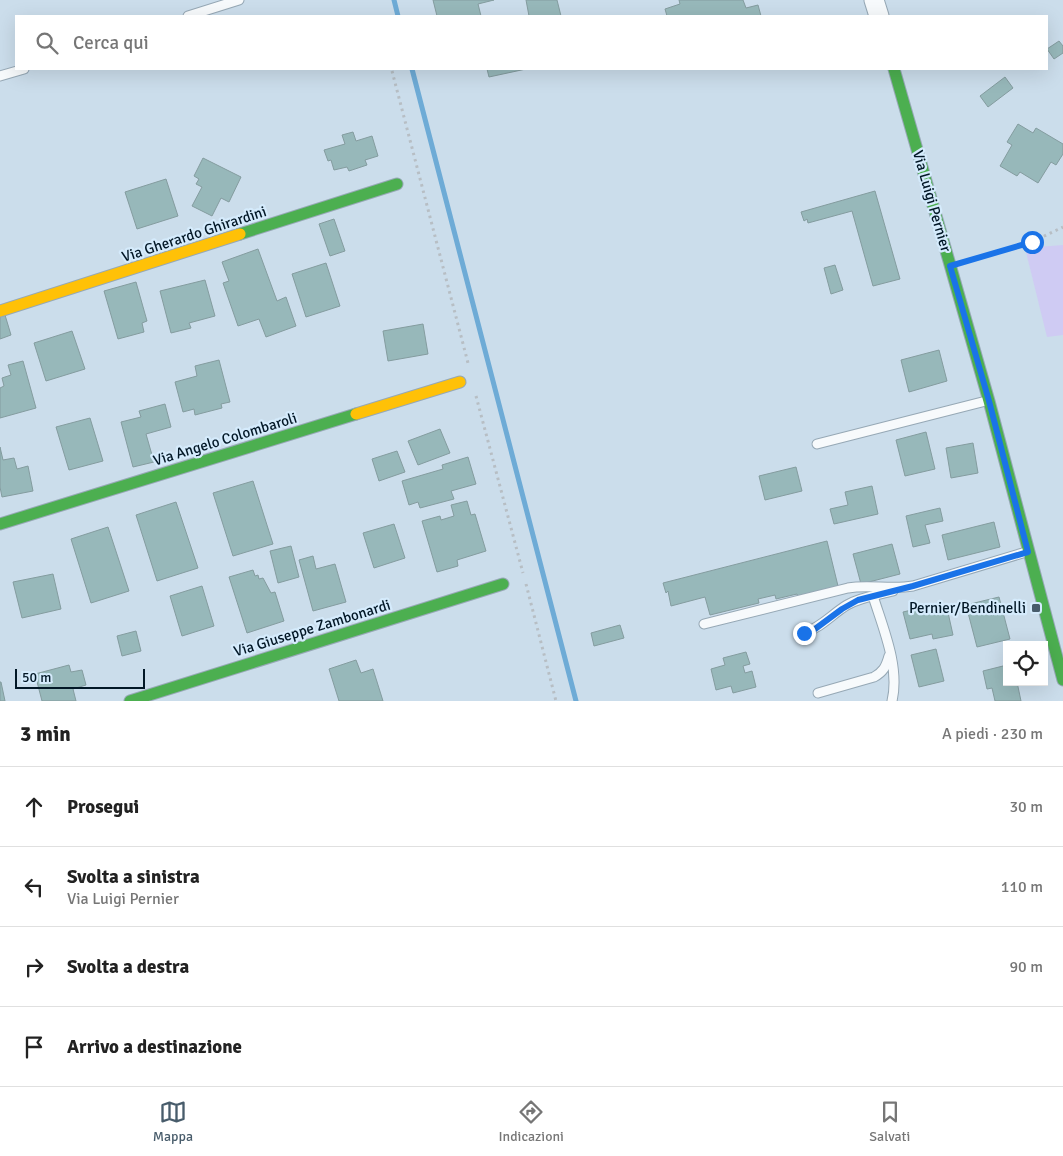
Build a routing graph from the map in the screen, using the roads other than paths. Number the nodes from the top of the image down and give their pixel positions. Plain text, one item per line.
1 (239, 0) edge
2 (874, 0) edge
3 (191, 15) edge
4 (879, 15) edge
5 (21, 70) edge
6 (894, 70) edge
7 (0, 76) edge
8 (397, 184) dead end
9 (0, 311) edge
10 (460, 382) dead end
11 (989, 401) junction
12 (818, 444) dead end
13 (0, 524) edge
14 (1028, 552) junction
15 (503, 584) dead end
16 (913, 586) junction
17 (873, 596) junction
18 (704, 624) dead end
19 (804, 633) dead end
20 (890, 654) junction
21 (1063, 680) edge
22 (818, 693) dead end
23 (130, 701) edge
24 (892, 701) edge

1 - 3 lane
2 - 4 street
5 - 7 lane
6 - 11 street, Via Luigi Pernier
8 - 9 street, Via Gherardo Ghirardini
10 - 13 street, Via Angelo Colombaroli
11 - 12 lane
11 - 14 street, Via Luigi Pernier
14 - 16 lane
14 - 21 street, Via Luigi Pernier
15 - 23 street, Via Giuseppe Zambonardi
16 - 17 lane
16 - 18 lane
17 - 19 lane
17 - 20 lane
20 - 22 lane
20 - 24 lane

